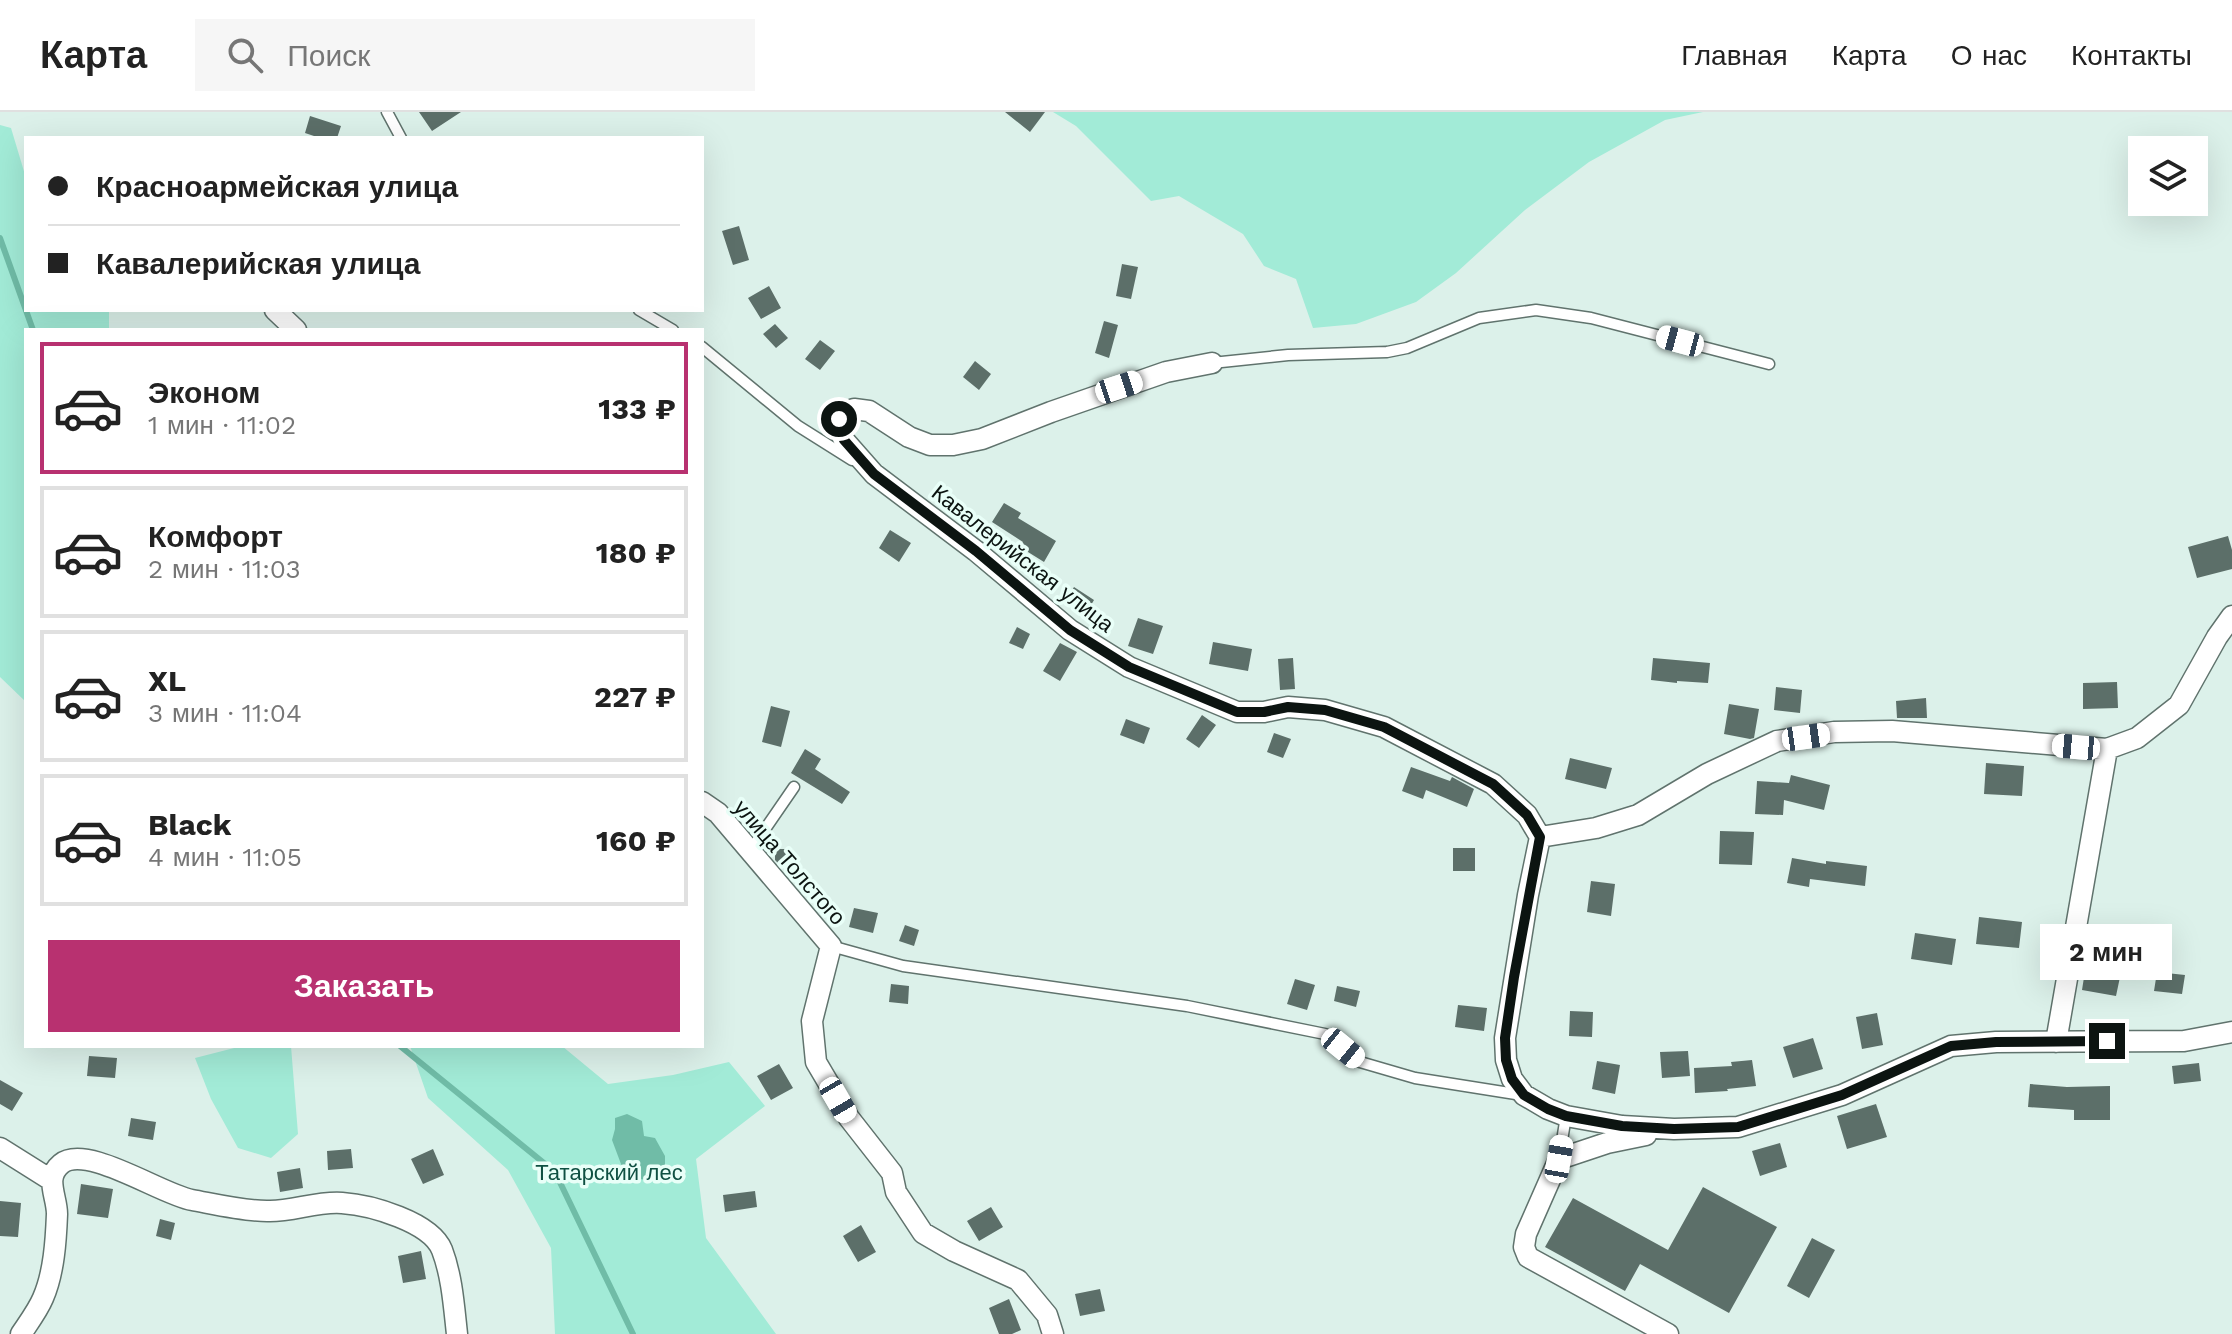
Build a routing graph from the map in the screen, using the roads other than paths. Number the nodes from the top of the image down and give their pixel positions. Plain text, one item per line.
1 (387, 112) edge
2 (400, 136) edge
3 (277, 312) edge
4 (642, 312) edge
5 (294, 328) edge
6 (670, 328) edge
7 (704, 349) edge
8 (1212, 363) joint
9 (1769, 364) dead end
10 (874, 474) junction
11 (2232, 616) edge
12 (2107, 749) junction
13 (794, 787) dead end
14 (704, 803) edge
15 (1540, 837) junction
16 (750, 851) junction
17 (831, 946) junction
18 (2232, 1032) edge
19 (2056, 1042) junction
20 (1524, 1095) junction
21 (1566, 1116) junction
22 (1674, 1129) junction
23 (0, 1148) edge
24 (1559, 1159) junction
25 (51, 1180) junction
26 (21, 1334) edge
27 (457, 1334) edge
28 (1053, 1334) edge
29 (1668, 1334) edge

1 - 2 lane
3 - 5 street
4 - 6 lane
7 - 10 lane
8 - 9 lane
8 - 10 street, Кавалерийская улица
10 - 15 street, Кавалерийская улица
11 - 12 street
12 - 15 street
12 - 19 street
13 - 16 lane
14 - 16 street, улица Толстого
15 - 20 street
16 - 17 street, улица Толстого
17 - 20 lane
17 - 28 street, улица Толстого
18 - 19 street
19 - 22 street
20 - 21 street
21 - 22 street
21 - 24 lane
22 - 24 street
23 - 25 street
24 - 29 street
25 - 26 street
25 - 27 street

